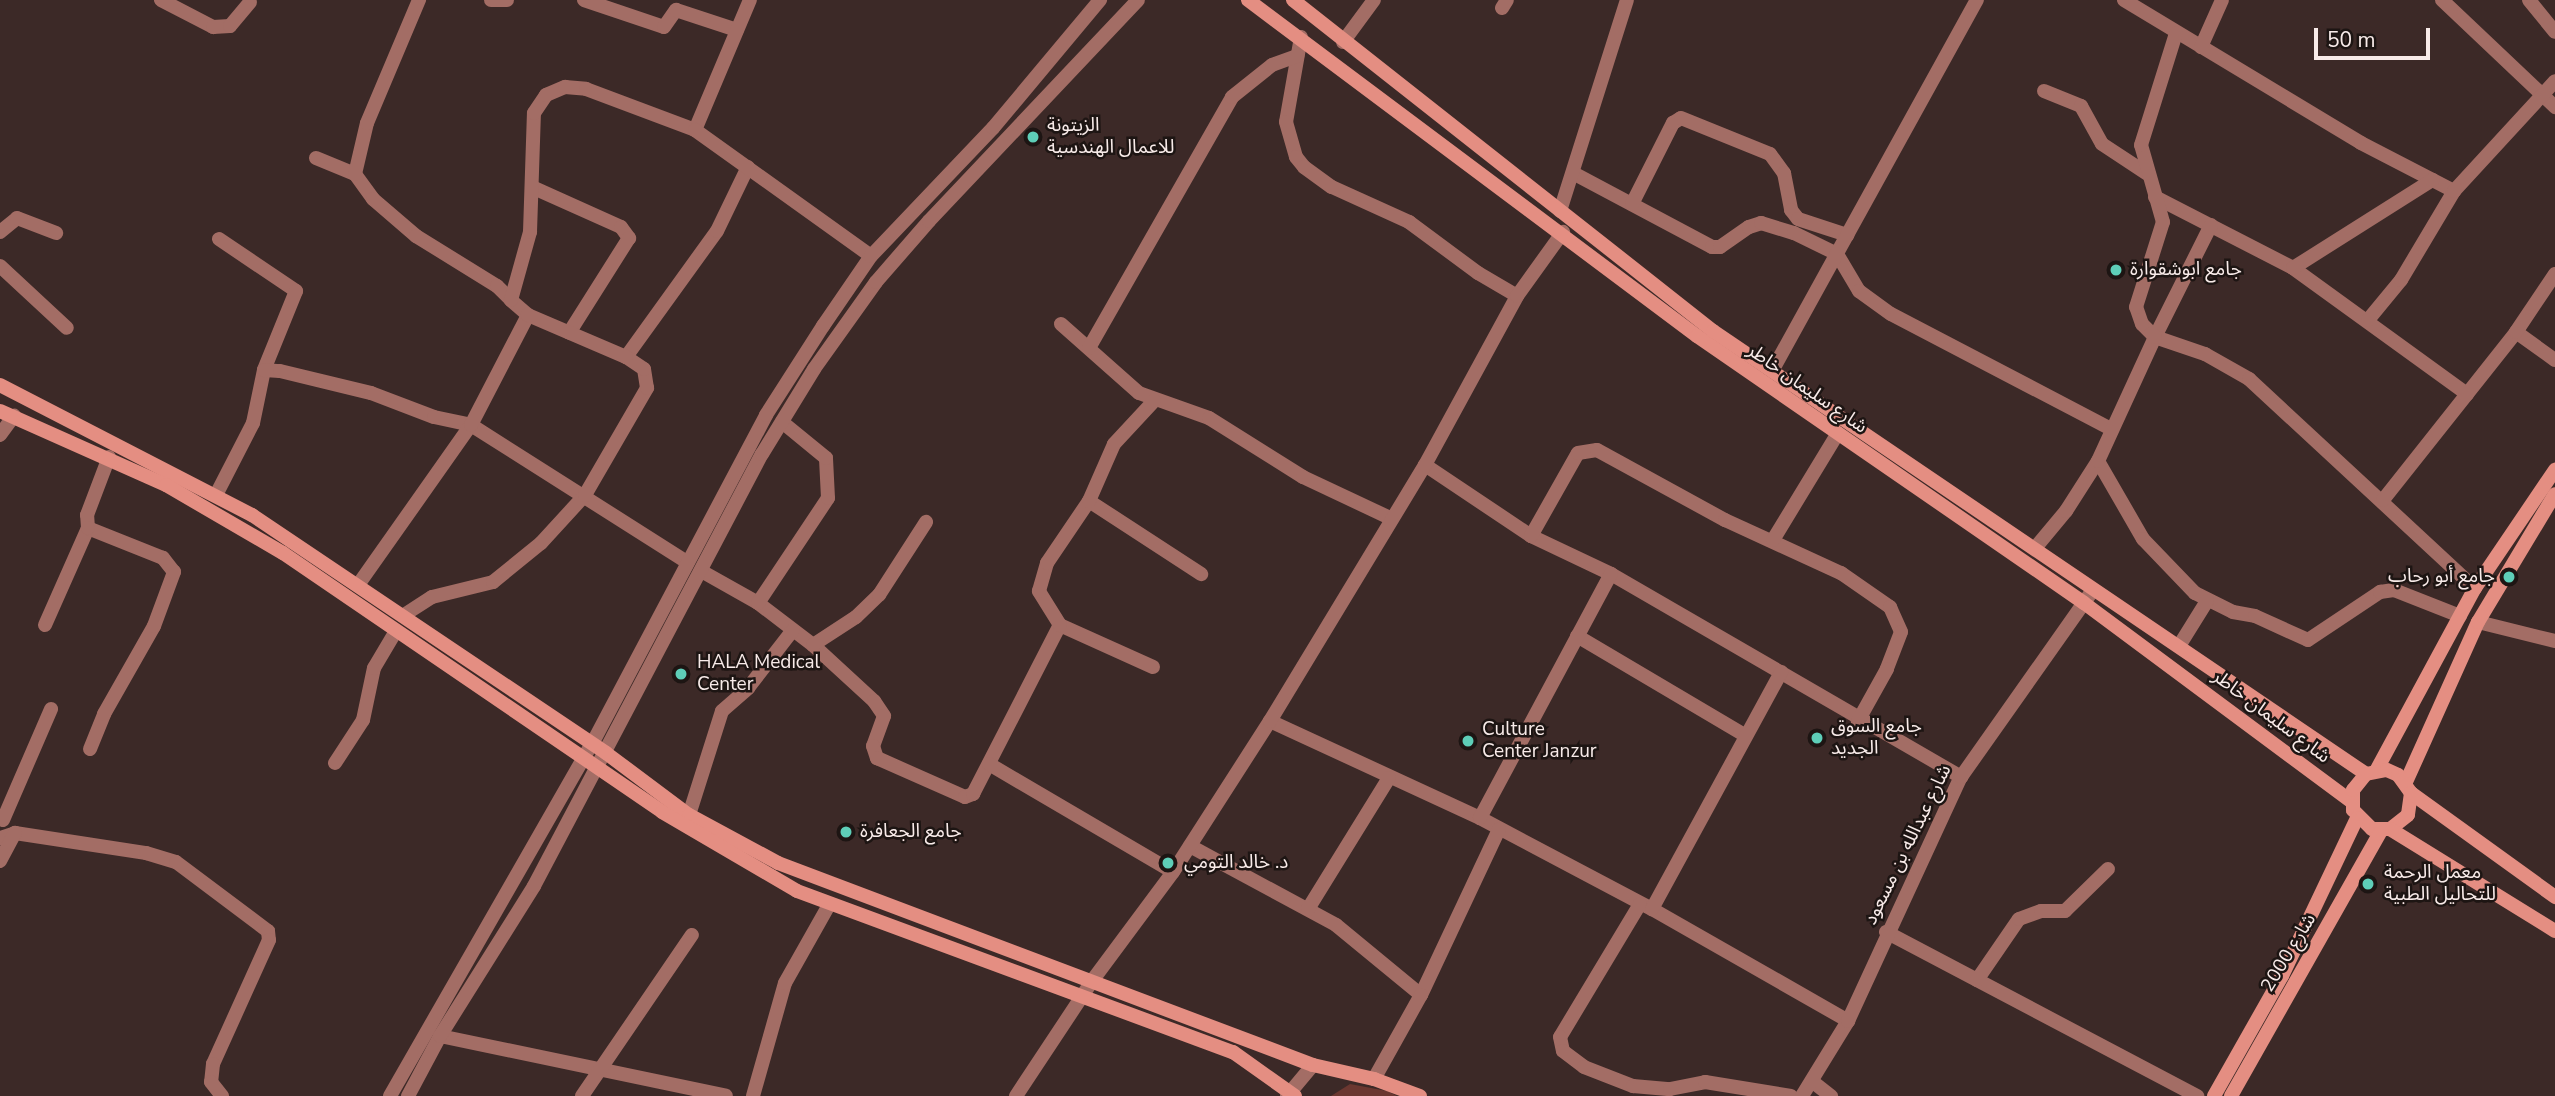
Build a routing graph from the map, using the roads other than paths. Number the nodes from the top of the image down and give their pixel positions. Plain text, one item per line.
1 (161, 0) edge
2 (419, 0) edge
3 (491, 0) edge
4 (507, 0) edge
5 (583, 0) edge
6 (750, 0) edge
7 (1100, 0) edge
8 (1138, 0) edge
9 (1248, 0) edge
10 (1293, 0) edge
11 (1374, 0) edge
12 (1627, 0) edge
13 (1977, 0) edge
14 (2124, 0) edge
15 (2222, 0) edge
16 (2442, 0) edge
17 (2529, 0) edge
18 (250, 2) dead end
19 (737, 30) junction
20 (2555, 32) edge
21 (2176, 33) junction
22 (1301, 37) junction
23 (1343, 42) junction
24 (2201, 47) junction
25 (1297, 56) junction
26 (2555, 81) edge
27 (2044, 91) dead end
28 (2541, 93) junction
29 (2555, 107) edge
30 (695, 130) junction
31 (316, 158) dead end
32 (747, 167) junction
33 (1573, 173) junction
34 (2146, 173) junction
35 (355, 174) junction
36 (2432, 180) junction
37 (534, 188) junction
38 (2454, 191) junction
39 (2155, 197) junction
40 (1632, 204) junction
41 (1560, 211) junction
42 (2211, 225) junction
43 (0, 232) edge
44 (1563, 232) junction
45 (56, 233) dead end
46 (1847, 235) junction
47 (219, 239) dead end
48 (1837, 254) junction
49 (871, 256) junction
50 (0, 266) edge
51 (2293, 268) junction
52 (2555, 274) edge
53 (1517, 296) junction
54 (511, 300) junction
55 (528, 315) junction
56 (2368, 320) junction
57 (1061, 324) dead end
58 (67, 328) dead end
59 (2516, 332) junction
60 (569, 333) junction
61 (2155, 337) junction
62 (1089, 348) junction
63 (626, 357) junction
64 (2555, 360) edge
65 (264, 370) junction
66 (1772, 371) junction
67 (0, 385) edge
68 (2467, 394) junction
69 (1154, 401) junction
70 (7, 414) edge
71 (782, 422) junction
72 (471, 425) junction
73 (2110, 429) junction
74 (1838, 433) junction
75 (0, 435) edge
76 (109, 457) junction
77 (2098, 461) junction
78 (1425, 465) junction
79 (2555, 470) edge
80 (2555, 494) edge
81 (216, 495) junction
82 (584, 495) junction
83 (2384, 500) junction
84 (1089, 501) junction
85 (1390, 518) junction
86 (926, 522) dead end
87 (88, 528) junction
88 (1531, 536) junction
89 (1773, 540) junction
90 (2036, 547) junction
91 (685, 561) junction
92 (703, 572) junction
93 (1201, 574) dead end
94 (1611, 574) junction
95 (358, 584) junction
96 (2475, 588) junction
97 (2094, 589) junction
98 (2207, 601) junction
99 (758, 603) junction
100 (2084, 603) junction
101 (404, 615) junction
102 (2460, 617) junction
103 (2478, 622) junction
104 (45, 625) dead end
105 (1060, 625) junction
106 (793, 630) junction
107 (396, 631) junction
108 (1577, 636) junction
109 (2555, 641) edge
110 (813, 645) junction
111 (2179, 646) junction
112 (1153, 667) dead end
113 (1781, 671) junction
114 (51, 709) dead end
115 (1270, 721) junction
116 (1858, 721) junction
117 (1746, 736) junction
118 (592, 744) junction
119 (90, 749) dead end
120 (606, 753) junction
121 (583, 760) junction
122 (335, 762) dead end
123 (989, 764) junction
124 (597, 768) junction
125 (2371, 772) junction
126 (1961, 777) junction
127 (1388, 778) junction
128 (2409, 787) junction
129 (2351, 801) junction
130 (689, 815) junction
131 (1, 818) edge
132 (1480, 818) junction
133 (2357, 818) junction
134 (1499, 829) junction
135 (2386, 830) junction
136 (15, 833) junction
137 (0, 838) edge
138 (1190, 846) junction
139 (0, 862) edge
140 (2108, 870) dead end
141 (1173, 872) junction
142 (2555, 897) edge
143 (829, 905) junction
144 (1646, 906) junction
145 (1308, 909) junction
146 (2555, 931) edge
147 (1886, 932) junction
148 (692, 935) dead end
149 (1977, 980) junction
150 (1092, 981) junction
151 (1421, 995) junction
152 (1080, 999) junction
153 (1848, 1021) junction
154 (440, 1036) junction
155 (1312, 1065) junction
156 (597, 1070) junction
157 (1374, 1079) junction
158 (1813, 1082) junction
159 (1668, 1093) edge
160 (1291, 1095) edge
161 (222, 1096) edge
162 (390, 1096) edge
163 (408, 1096) edge
164 (582, 1096) edge
165 (726, 1096) edge
166 (753, 1096) edge
167 (1016, 1096) edge
168 (1420, 1096) edge
169 (1791, 1096) edge
170 (1802, 1096) edge
171 (1831, 1096) edge
172 (2197, 1096) edge
173 (2214, 1096) edge
174 (2231, 1096) edge

1 - 18 street
2 - 35 street
3 - 4 street
5 - 19 street
6 - 19 street
7 - 49 street
8 - 71 street
9 - 22 main road, شارع سليمان خاطر
10 - 23 main road, شارع سليمان خاطر
11 - 23 street
12 - 33 street
13 - 46 street
14 - 21 street
15 - 24 street
16 - 28 street
17 - 20 street
19 - 30 street
21 - 24 street
21 - 34 street
22 - 25 street
22 - 44 main road, شارع سليمان خاطر
23 - 41 main road, شارع سليمان خاطر
24 - 36 street
25 - 53 street
25 - 62 street
26 - 28 street
27 - 34 street
28 - 29 street
28 - 38 street
30 - 32 street
30 - 37 street
31 - 35 street
32 - 49 street
32 - 63 street
33 - 40 street
33 - 41 street
34 - 39 street
35 - 54 street
36 - 38 street
36 - 51 street
37 - 54 street
37 - 60 street
38 - 56 street
39 - 42 street
39 - 61 street
40 - 46 street
40 - 48 street
41 - 66 main road, شارع سليمان خاطر
42 - 51 street
42 - 61 street
43 - 45 street
44 - 53 street
44 - 74 main road, شارع سليمان خاطر
46 - 48 street
47 - 65 street
48 - 66 street
48 - 73 street
49 - 91 street
50 - 58 street
51 - 56 street
52 - 59 street
53 - 78 street
54 - 55 street
55 - 60 street
55 - 72 street
56 - 68 street
57 - 62 street
59 - 64 street
59 - 68 street
60 - 63 street
61 - 73 street
61 - 83 street
62 - 69 street
63 - 82 street
65 - 72 street
65 - 81 street
66 - 90 main road, شارع سليمان خاطر
67 - 81 main road
68 - 83 street
69 - 84 street
69 - 85 street
70 - 75 street
70 - 76 main road
71 - 92 street
71 - 99 street
72 - 82 street
72 - 95 street
73 - 77 street
74 - 89 street
74 - 100 main road, شارع سليمان خاطر
76 - 87 street
76 - 107 main road
77 - 90 street
77 - 98 street
78 - 85 street
78 - 88 street
79 - 96 main road
80 - 103 main road
81 - 95 main road
82 - 91 street
82 - 101 street
83 - 96 street
84 - 93 street
84 - 105 street
85 - 115 street
86 - 110 street
87 - 104 street
87 - 119 street
88 - 89 street
88 - 94 street
89 - 116 street
90 - 97 main road, شارع سليمان خاطر
91 - 118 street
92 - 99 street
92 - 120 street
94 - 108 street
94 - 113 street
95 - 101 main road
96 - 102 main road
97 - 100 street, شارع عبدالله بن مسعود
97 - 111 main road, شارع سليمان خاطر
98 - 102 street
98 - 111 street
99 - 106 street
100 - 126 street, شارع عبدالله بن مسعود
100 - 129 main road, شارع سليمان خاطر
101 - 118 main road
102 - 125 main road
103 - 109 street
103 - 128 main road
105 - 112 street
105 - 123 street
106 - 110 street
106 - 130 street
107 - 121 main road
107 - 122 street
108 - 117 street
108 - 132 street
110 - 123 street
111 - 125 main road, شارع سليمان خاطر
113 - 116 street
113 - 117 street
114 - 131 street
115 - 127 street
115 - 138 street
116 - 126 street
117 - 144 street
118 - 120 main road
118 - 121 street
120 - 124 street
120 - 130 main road
121 - 124 main road
121 - 162 street
123 - 141 street
124 - 143 main road
124 - 154 street
125 - 128 main road
125 - 129 main road
126 - 147 street, شارع عبدالله بن مسعود
127 - 132 street
127 - 145 street
128 - 135 main road
128 - 142 main road
129 - 133 main road
130 - 150 main road
131 - 136 street
132 - 134 street
133 - 135 main road
133 - 173 main road
134 - 144 street
134 - 151 street
135 - 146 main road
135 - 174 main road, شارع 2000
136 - 137 street
136 - 139 street
136 - 161 street
138 - 141 street
138 - 145 street
140 - 149 street
141 - 150 street
143 - 152 main road
143 - 166 street
144 - 153 street
144 - 159 street
145 - 151 street
147 - 149 street
147 - 153 street, شارع عبدالله بن مسعود
148 - 156 street
149 - 172 street
150 - 152 street
150 - 155 main road
151 - 157 street
152 - 160 main road
152 - 167 street
153 - 158 street, شارع عبدالله بن مسعود
154 - 156 street
154 - 163 street
155 - 157 main road
155 - 160 street
156 - 164 street
156 - 165 street
157 - 168 main road
158 - 170 street, شارع عبدالله بن مسعود
158 - 171 street
159 - 169 street

